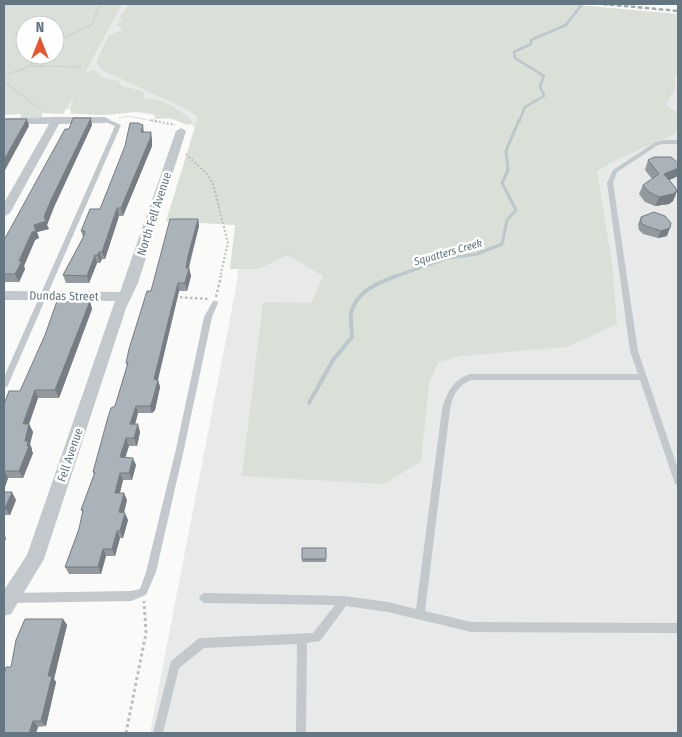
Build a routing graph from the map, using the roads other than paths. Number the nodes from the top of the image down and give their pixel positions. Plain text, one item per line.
1 (56, 120) junction
2 (105, 120) joint
3 (4, 121) edge
4 (181, 131) dead end
5 (678, 142) edge
6 (4, 213) edge
7 (4, 295) edge
8 (43, 296) junction
9 (124, 297) junction
10 (215, 303) road end
11 (641, 378) junction
12 (4, 385) edge
13 (678, 481) edge
14 (204, 598) dead end
15 (5, 601) edge
16 (344, 601) junction
17 (420, 614) junction
18 (678, 628) edge
19 (302, 640) junction
20 (158, 733) edge
21 (301, 733) edge

1 - 2 street
1 - 3 street
1 - 6 street
2 - 8 lane
4 - 9 street, North Fell Avenue
5 - 11 lane
7 - 8 street, Dundas Street
8 - 9 street, Dundas Street
8 - 12 lane
9 - 15 street, Fell Avenue
10 - 15 lane
11 - 13 lane
11 - 17 lane
14 - 16 lane
16 - 17 lane
16 - 19 lane
17 - 18 lane
19 - 20 lane
19 - 21 lane

